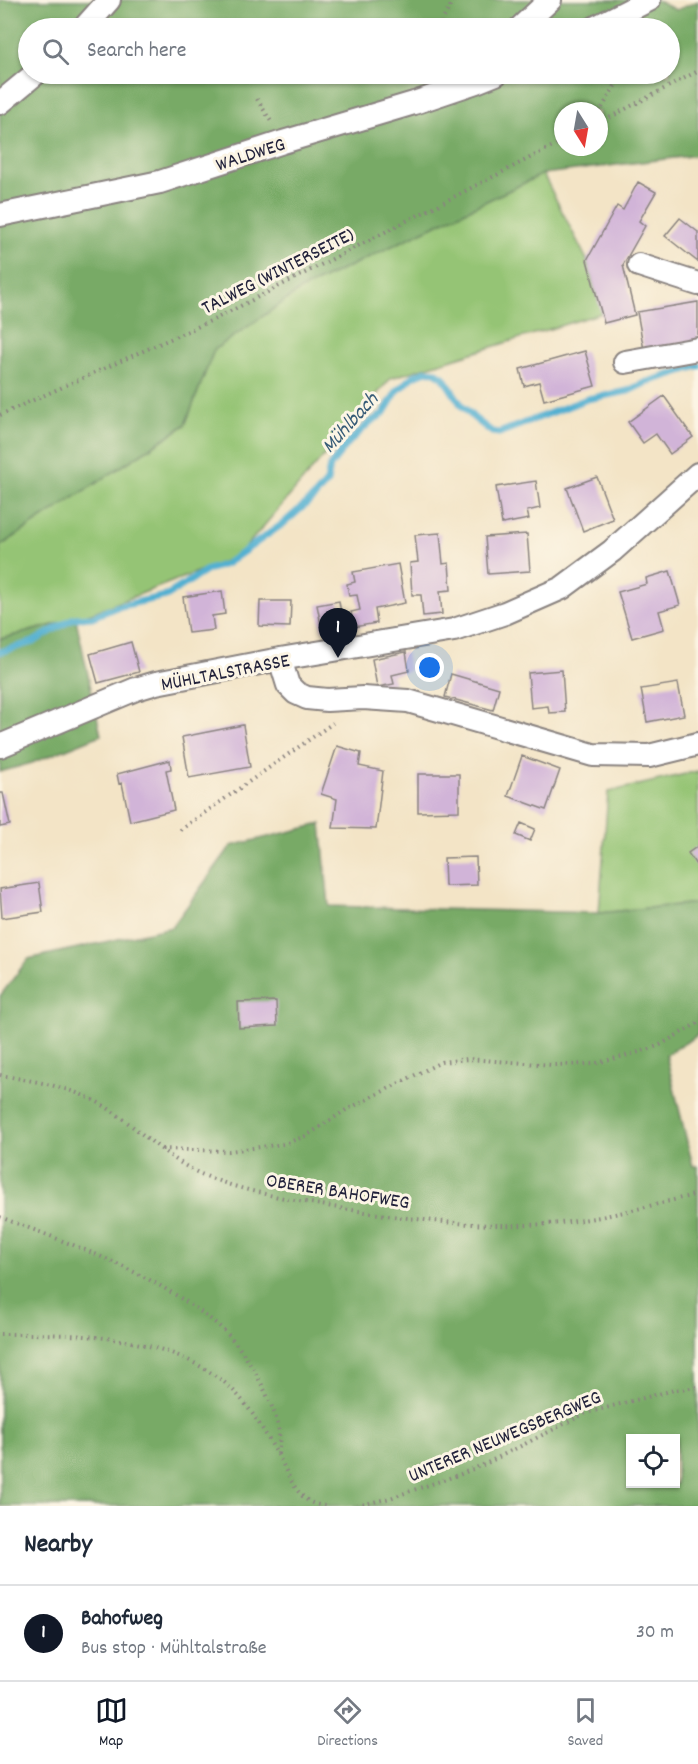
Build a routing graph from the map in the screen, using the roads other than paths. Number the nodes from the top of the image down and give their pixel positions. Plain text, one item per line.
1 (109, 0) edge
2 (550, 0) edge
3 (649, 0) edge
4 (93, 18) edge
5 (531, 18) edge
6 (614, 18) edge
7 (23, 84) edge
8 (453, 84) edge
9 (0, 103) edge
10 (0, 214) edge
11 (639, 265) dead end
12 (698, 284) edge
13 (698, 349) edge
14 (625, 362) dead end
15 (698, 474) edge
16 (280, 659) junction
17 (698, 744) edge
18 (0, 746) edge

1 - 4 street
2 - 5 street
3 - 6 street
7 - 9 street
8 - 10 street, WALDWEG
11 - 12 street
13 - 14 street
15 - 16 street, MÜHLTALSTRASSE
16 - 17 street
16 - 18 street, MÜHLTALSTRASSE

